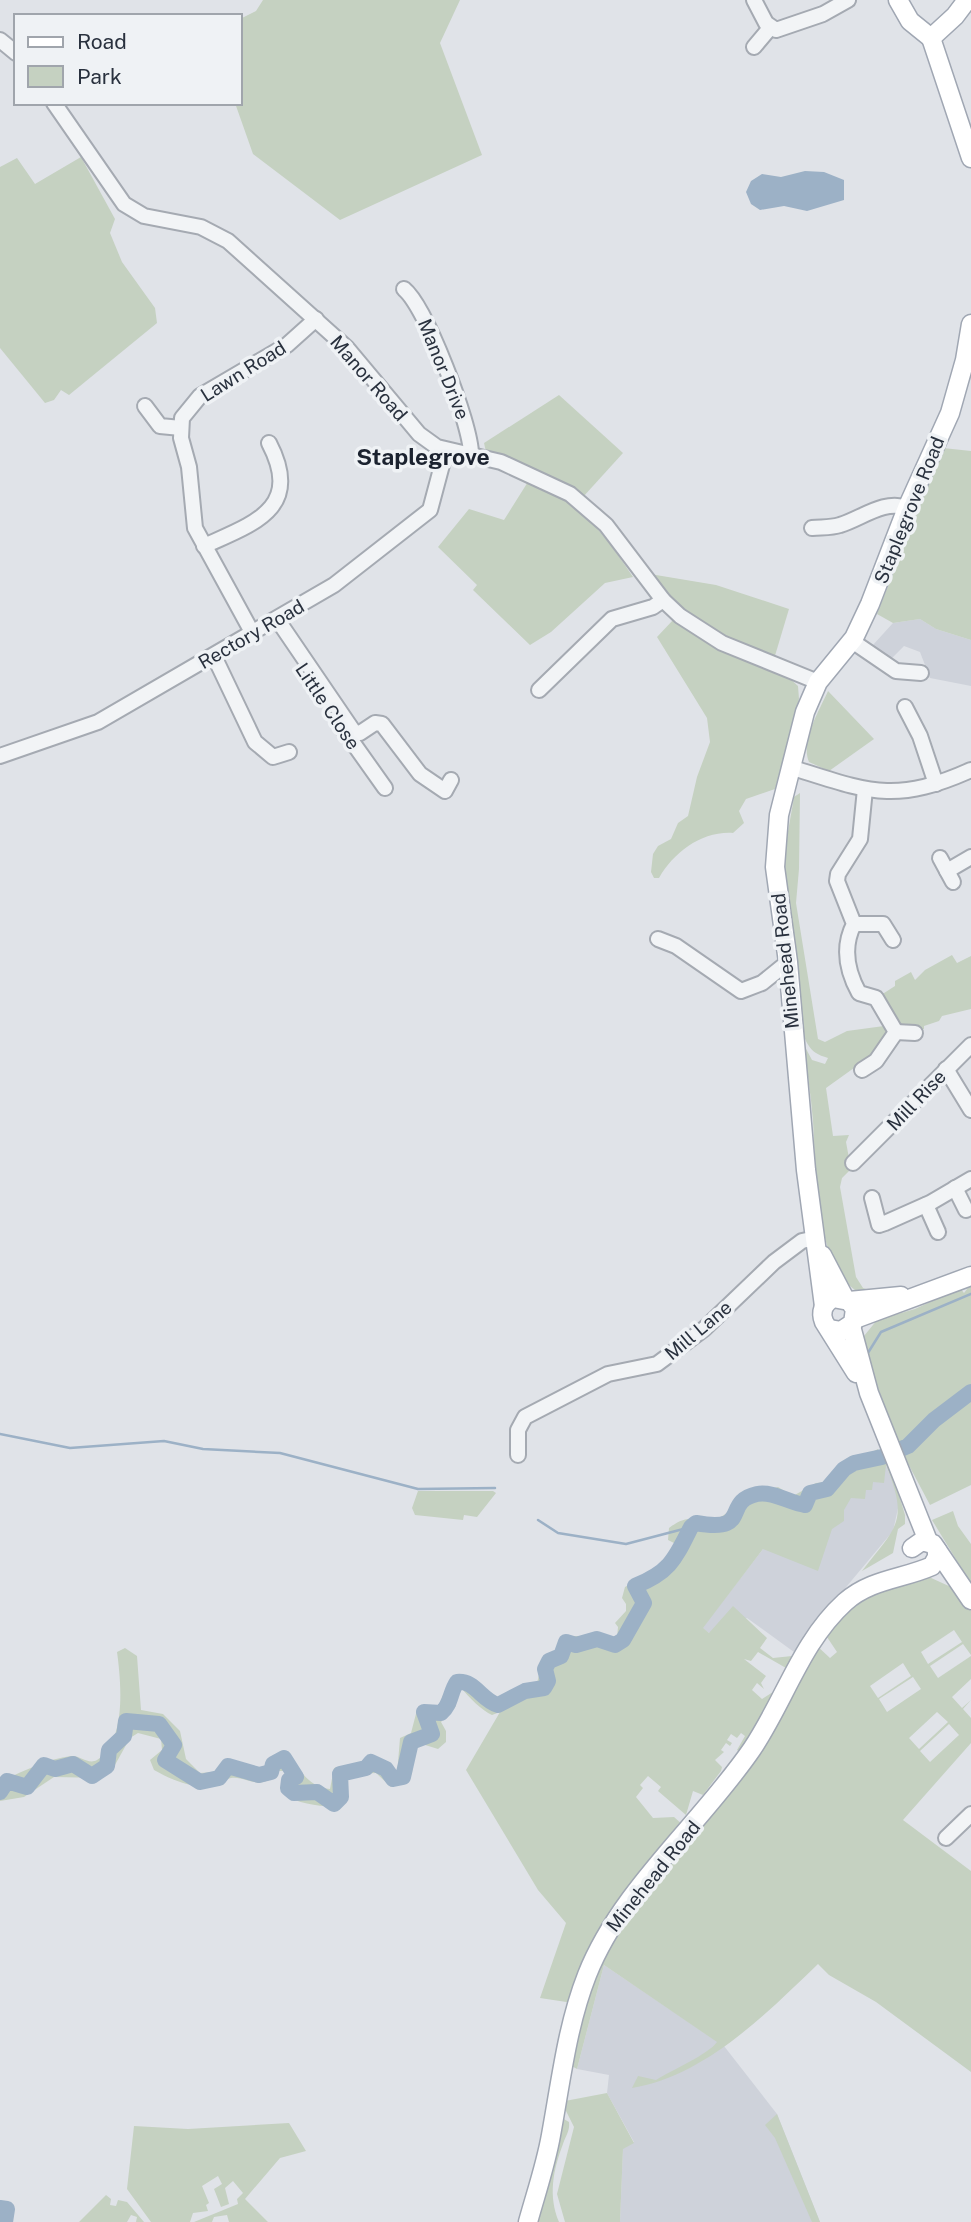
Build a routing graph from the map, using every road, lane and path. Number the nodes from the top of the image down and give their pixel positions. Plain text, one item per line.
1 (754, 0) edge
2 (848, 0) edge
3 (898, 0) edge
4 (967, 0) edge
5 (770, 28) junction
6 (931, 38) junction
7 (0, 40) edge
8 (754, 47) dead end
9 (14, 51) edge
10 (55, 105) edge
11 (971, 158) edge
12 (404, 289) dead end
13 (316, 318) junction
14 (971, 324) edge
15 (145, 406) dead end
16 (180, 428) junction
17 (277, 449) dead end
18 (446, 450) junction
19 (471, 454) junction
20 (907, 508) junction
21 (812, 527) dead end
22 (204, 547) junction
23 (663, 600) junction
24 (274, 621) junction
25 (253, 634) junction
26 (852, 641) junction
27 (214, 656) junction
28 (921, 673) dead end
29 (818, 682) junction
30 (539, 690) dead end
31 (905, 707) dead end
32 (289, 752) dead end
33 (0, 756) edge
34 (790, 767) junction
35 (971, 770) edge
36 (451, 780) dead end
37 (936, 784) junction
38 (385, 788) dead end
39 (865, 789) junction
40 (971, 857) edge
41 (946, 870) dead end
42 (854, 924) junction
43 (658, 939) dead end
44 (893, 940) dead end
45 (788, 962) junction
46 (896, 1032) junction
47 (915, 1033) dead end
48 (971, 1045) edge
49 (946, 1069) junction
50 (862, 1070) dead end
51 (971, 1110) edge
52 (855, 1153) dead end
53 (971, 1179) edge
54 (955, 1188) junction
55 (872, 1198) dead end
56 (926, 1205) junction
57 (966, 1210) dead end
58 (938, 1232) dead end
59 (817, 1242) junction
60 (971, 1276) edge
61 (915, 1294) junction
62 (847, 1300) junction
63 (824, 1306) junction
64 (853, 1323) junction
65 (830, 1329) junction
66 (867, 1388) junction
67 (517, 1455) dead end
68 (923, 1555) junction
69 (971, 1600) edge
70 (970, 1818) edge
71 (946, 1838) dead end
72 (528, 2222) edge

1 - 5 street
2 - 5 street
3 - 6 main road
4 - 6 main road
5 - 8 street
6 - 11 main road
7 - 9 street
10 - 13 street, Manor Road
12 - 19 street, Manor Drive
13 - 16 street, Lawn Road
13 - 18 street, Manor Road
14 - 20 main road, Staplegrove Road
15 - 16 street
16 - 22 street
17 - 22 street
18 - 19 street, Manor Road
18 - 24 street, Rectory Road
19 - 23 street, Manor Road
20 - 21 street
20 - 26 main road, Staplegrove Road
22 - 25 street
23 - 29 street, Manor Road
23 - 30 street
24 - 25 street, Rectory Road
24 - 36 street
24 - 38 street, Little Close
25 - 27 street, Rectory Road
26 - 28 street
26 - 29 main road, Staplegrove Road
27 - 32 street
27 - 33 street, Rectory Road
29 - 34 main road, Minehead Road
31 - 37 street
34 - 39 street
34 - 45 main road, Minehead Road
35 - 37 street
37 - 39 street
39 - 42 street
40 - 41 street
42 - 44 street
42 - 46 street
43 - 45 street
45 - 59 main road, Minehead Road
46 - 47 street
46 - 50 street
48 - 49 street, Mill Rise
49 - 51 street
49 - 52 street, Mill Rise
53 - 54 street
54 - 56 street
54 - 57 street
55 - 56 street
56 - 58 street
59 - 62 main road, Minehead Road
59 - 63 main road, Minehead Road
59 - 67 street, Mill Lane
60 - 61 main road
61 - 62 main road
61 - 64 main road
62 - 63 main road
62 - 64 main road
63 - 65 main road
64 - 65 main road
64 - 66 main road
65 - 66 main road
66 - 68 main road
68 - 69 main road
68 - 72 main road, Minehead Road
70 - 71 street

